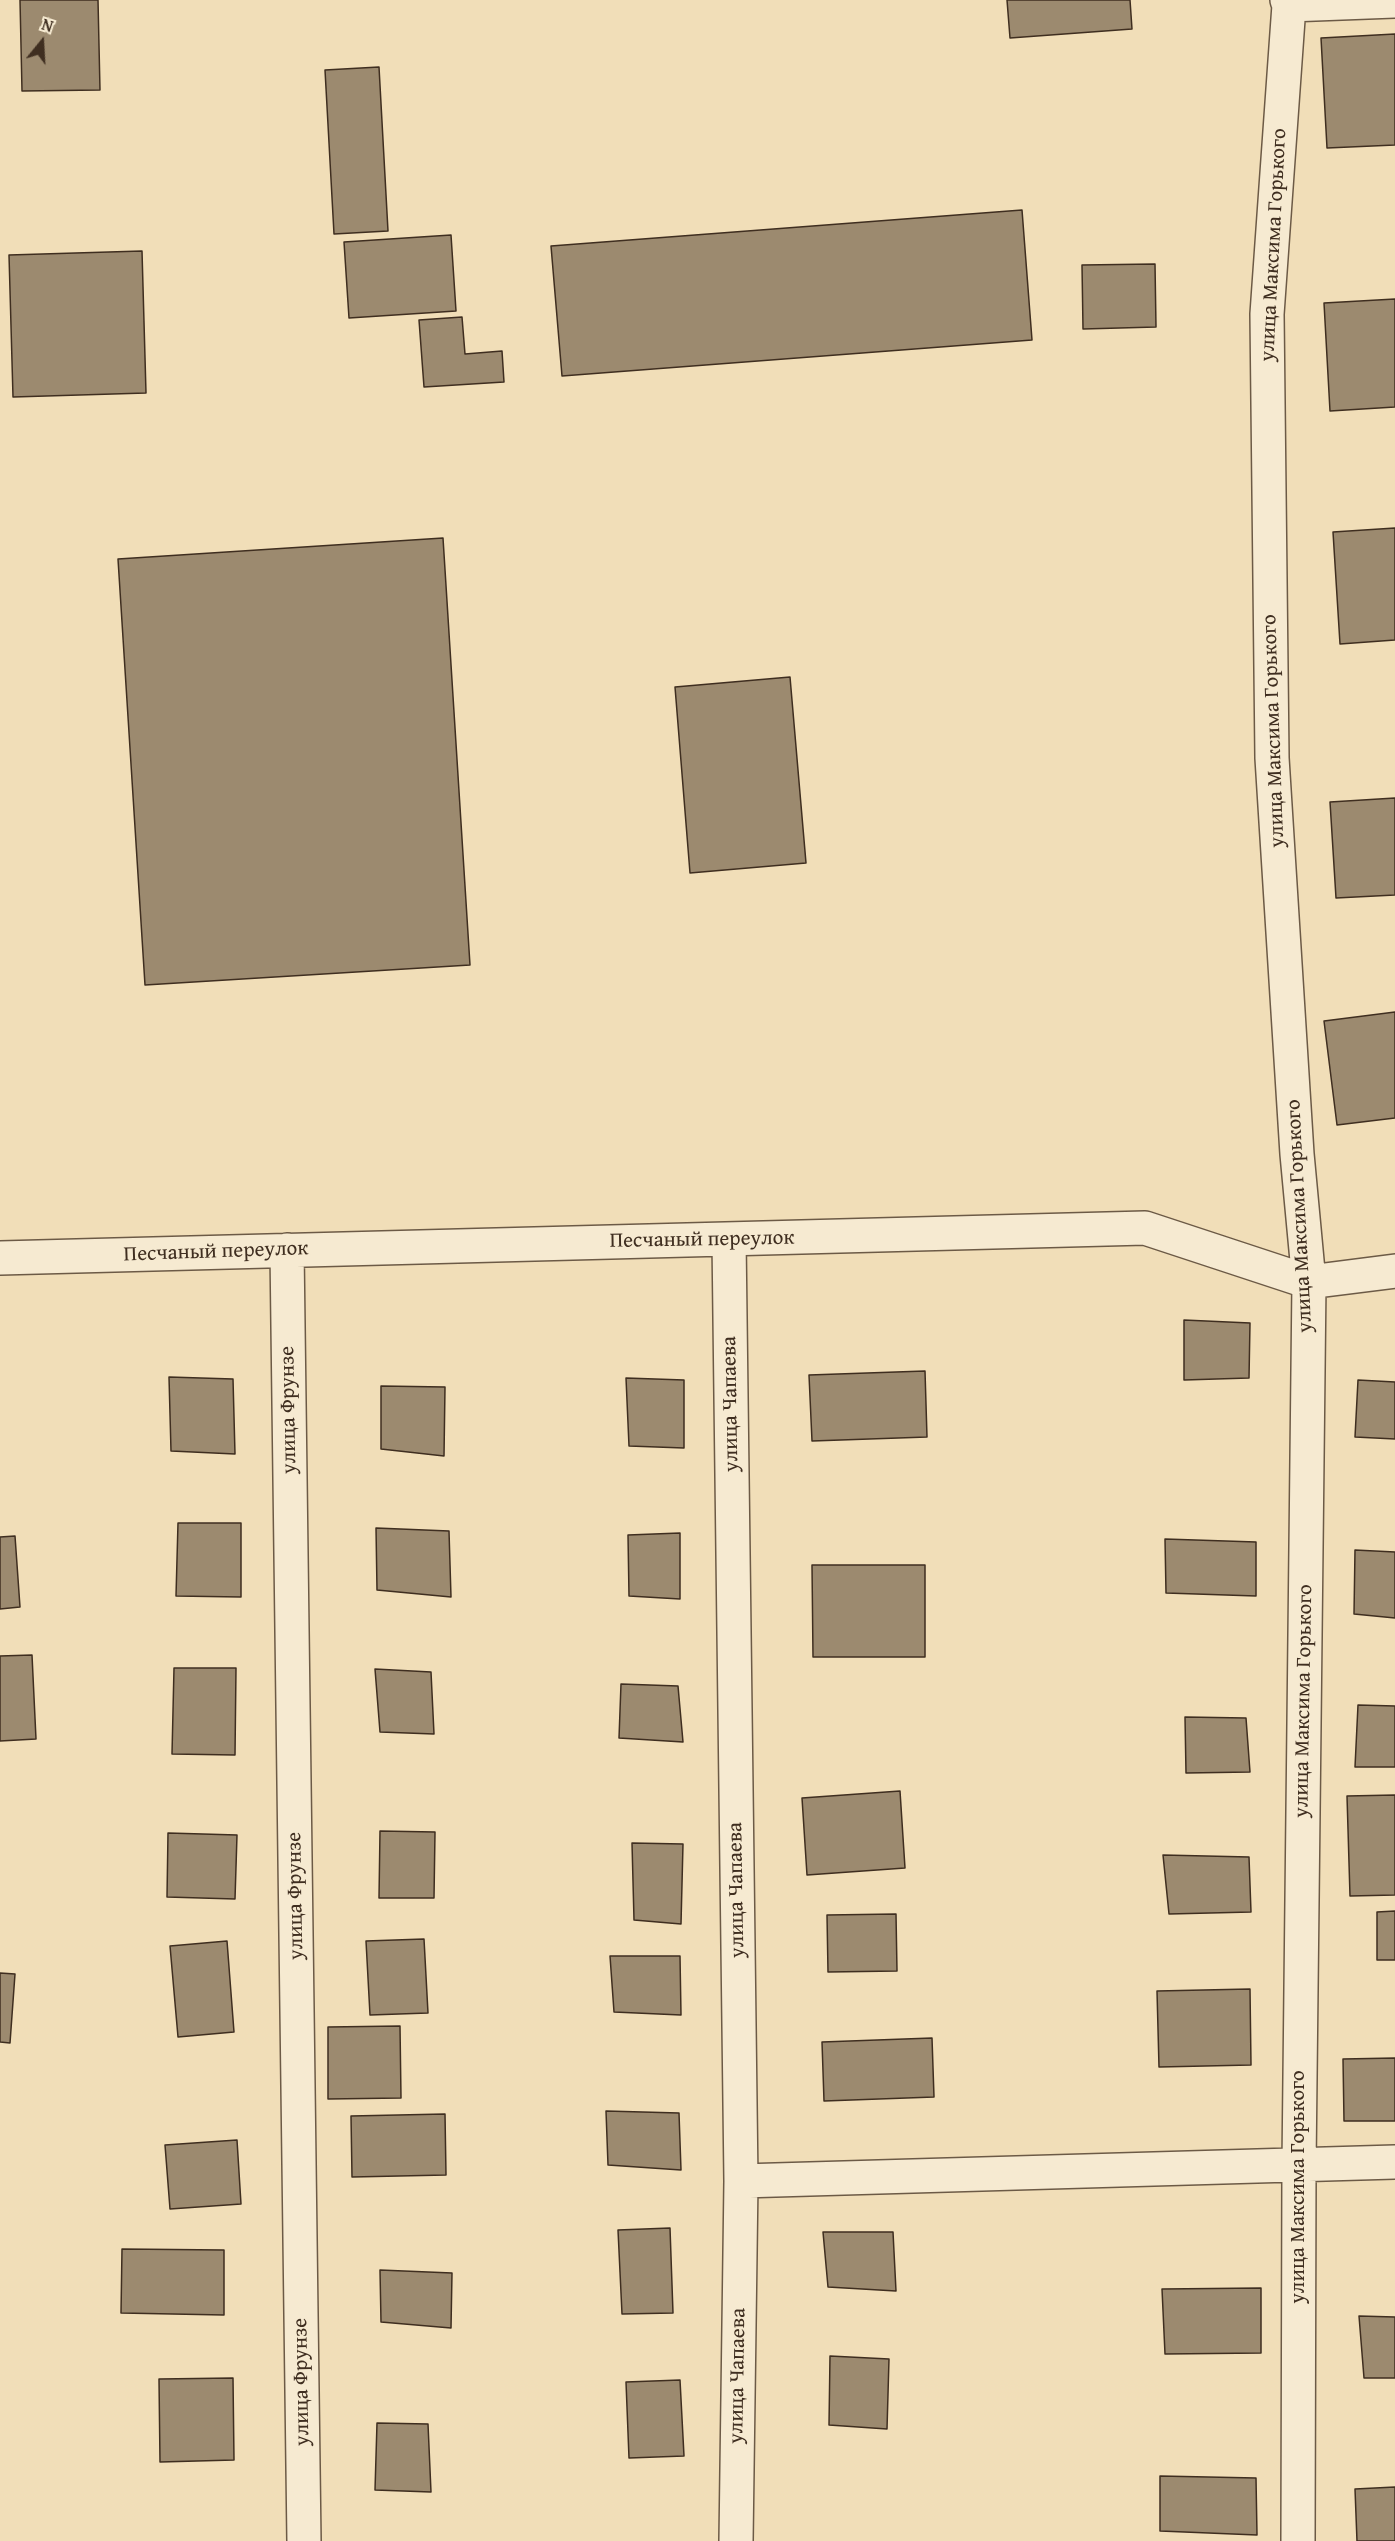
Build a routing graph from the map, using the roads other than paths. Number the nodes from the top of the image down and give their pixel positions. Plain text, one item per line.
1 (1395, 0) edge
2 (1288, 2) edge
3 (729, 1239) junction
4 (287, 1250) junction
5 (0, 1258) edge
6 (1395, 1271) edge
7 (1309, 1281) junction
8 (1395, 2162) edge
9 (1299, 2165) junction
10 (741, 2181) junction
11 (304, 2541) edge
12 (736, 2541) edge
13 (1298, 2541) edge

1 - 2 street
2 - 7 street, улица Максима Горького
3 - 4 street, Песчаный переулок
3 - 7 street, Песчаный переулок
3 - 10 street, улица Чапаева
4 - 5 street, Песчаный переулок
4 - 11 street, улица Фрунзе
6 - 7 street, Песчаный переулок
7 - 9 street, улица Максима Горького
8 - 9 street
9 - 10 street
9 - 13 street, улица Максима Горького
10 - 12 street, улица Чапаева

